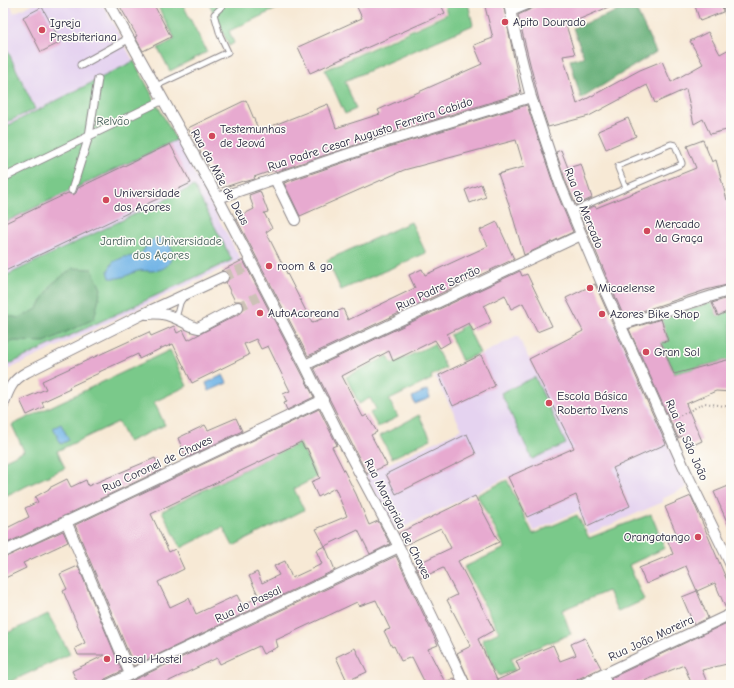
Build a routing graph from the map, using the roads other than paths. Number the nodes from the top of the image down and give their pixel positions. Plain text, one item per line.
1 (109, 3) edge
2 (226, 3) edge
3 (530, 3) edge
4 (728, 3) edge
5 (510, 7) edge
6 (731, 16) edge
7 (130, 38) junction
8 (81, 65) dead end
9 (98, 79) dead end
10 (156, 86) junction
11 (531, 97) junction
12 (162, 100) junction
13 (89, 136) junction
14 (3, 178) edge
15 (275, 179) junction
16 (626, 188) junction
17 (72, 190) dead end
18 (218, 198) junction
19 (572, 211) junction
20 (295, 220) dead end
21 (581, 235) junction
22 (223, 277) tunnel mouth
23 (731, 290) edge
24 (185, 295) junction
25 (238, 307) tunnel mouth
26 (142, 315) junction
27 (176, 318) junction
28 (621, 325) junction
29 (305, 365) junction
30 (323, 400) junction
31 (3, 405) edge
32 (66, 521) junction
33 (399, 547) junction
34 (3, 552) edge
35 (731, 565) edge
36 (731, 614) edge
37 (130, 674) junction
38 (603, 675) junction
39 (108, 685) edge
40 (465, 685) edge
41 (581, 685) edge
42 (607, 685) edge

1 - 7 street, Rua da Mãe de Deus
2 - 10 lane
3 - 5 street
4 - 6 street
5 - 11 street, Rua do Mercado
7 - 8 street
7 - 10 street, Rua da Mãe de Deus
9 - 13 street
10 - 12 street, Rua da Mãe de Deus
11 - 15 street, Rua Padre Cesar Augusto Ferreira Cabido
11 - 19 street, Rua do Mercado
12 - 13 street
12 - 18 street, Rua da Mãe de Deus
13 - 14 street
13 - 17 street
15 - 18 street, Rua Padre Cesar Augusto Ferreira Cabido
15 - 20 street
16 - 16 lane
16 - 19 lane
18 - 29 street, Rua da Mãe de Deus
19 - 21 street, Rua do Mercado
21 - 28 street, Rua do Mercado
21 - 29 street, Rua Padre Serrão
22 - 24 street
23 - 28 street
24 - 26 street
24 - 27 lane
25 - 27 street
26 - 27 street
26 - 31 street
28 - 35 street, Rua de São João
29 - 30 street, Rua Margarida de Chaves
30 - 32 street, Rua Coronel de Chaves
30 - 33 street, Rua Margarida de Chaves
32 - 34 street, Rua Coronel de Chaves
32 - 37 street
33 - 37 street, Rua do Passal
33 - 40 street, Rua Margarida de Chaves
36 - 38 street, Rua João Moreira
37 - 39 street, Rua do Passal
38 - 41 street, Rua João Moreira
38 - 42 street

